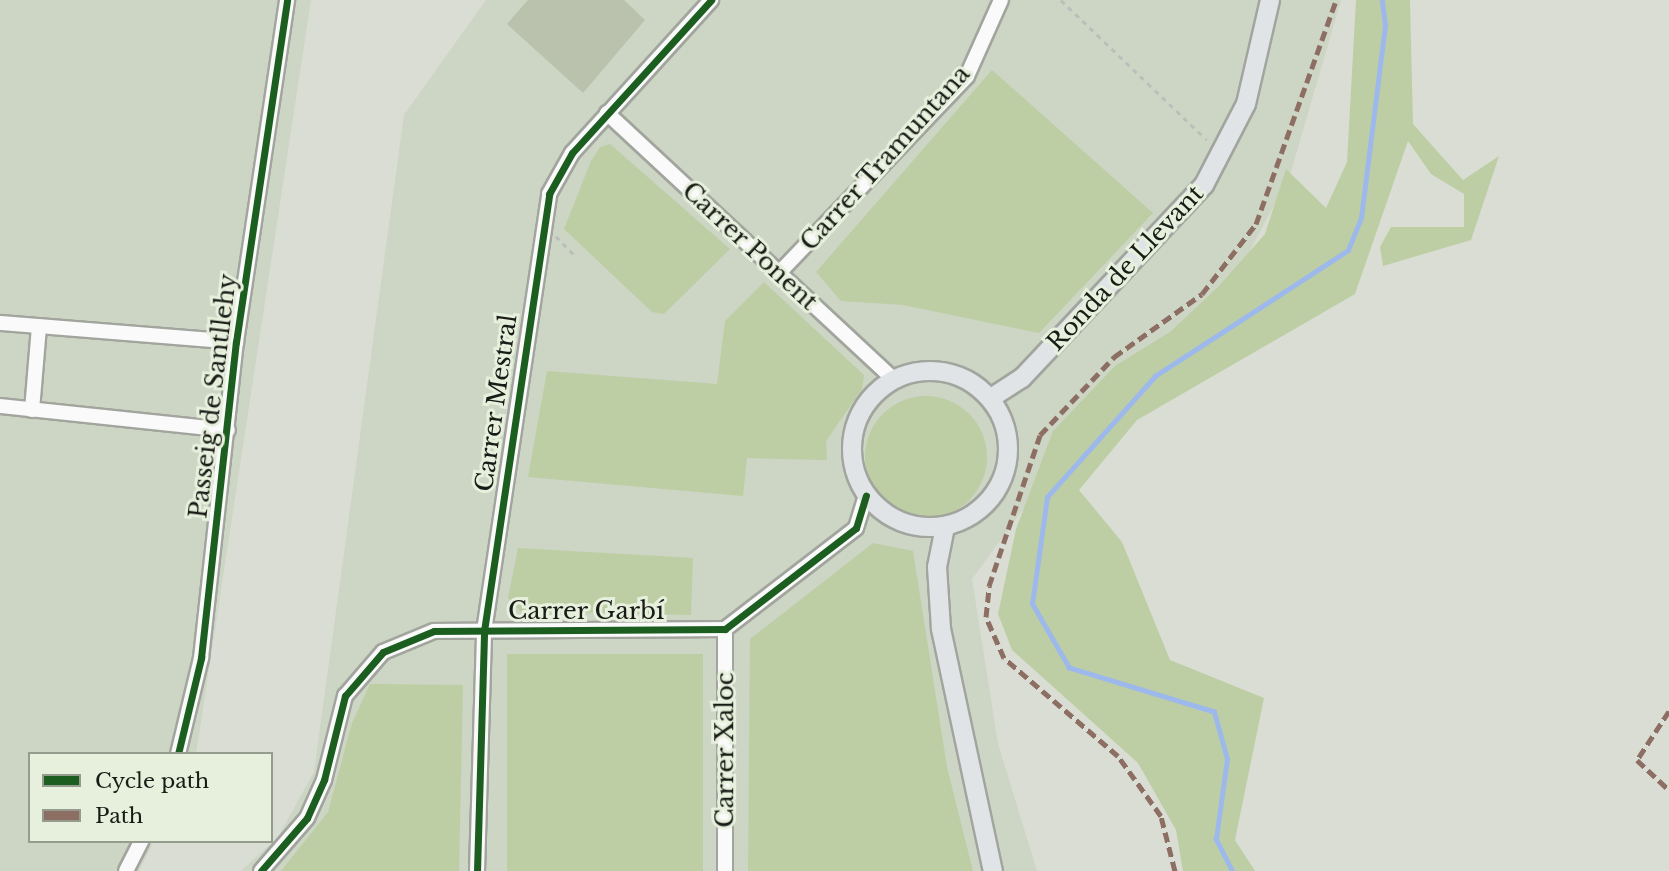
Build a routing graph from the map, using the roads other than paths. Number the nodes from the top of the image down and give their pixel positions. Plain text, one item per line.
1 (287, 0) edge
2 (711, 0) edge
3 (1001, 0) edge
4 (1270, 0) edge
5 (607, 113) junction
6 (779, 274) junction
7 (0, 323) edge
8 (39, 326) junction
9 (236, 342) junction
10 (893, 379) junction
11 (991, 398) junction
12 (0, 406) edge
13 (32, 410) junction
14 (228, 430) junction
15 (866, 495) junction
16 (945, 527) junction
17 (725, 629) junction
18 (484, 631) junction
19 (178, 752) edge
20 (140, 843) edge
21 (126, 871) edge
22 (261, 871) edge
23 (477, 871) edge
24 (724, 871) edge
25 (993, 871) edge

1 - 9 street, Passeig de Santllehy
2 - 5 street, Carrer Mestral
3 - 6 street, Carrer Tramuntana
4 - 11 main road, Ronda de Llevant
5 - 6 street, Carrer Ponent
5 - 18 street, Carrer Mestral
6 - 10 street, Carrer Ponent
7 - 8 street
8 - 9 street
8 - 13 street
9 - 14 street, Passeig de Santllehy
10 - 11 main road
10 - 15 main road
11 - 16 main road
12 - 13 street
13 - 14 street
14 - 19 street, Passeig de Santllehy
15 - 16 main road
15 - 17 street
16 - 25 main road
17 - 18 street, Carrer Garbí
17 - 24 street, Carrer Xaloc
18 - 22 street, Carrer Garbí
18 - 23 street, Carrer Mestral
20 - 21 street

